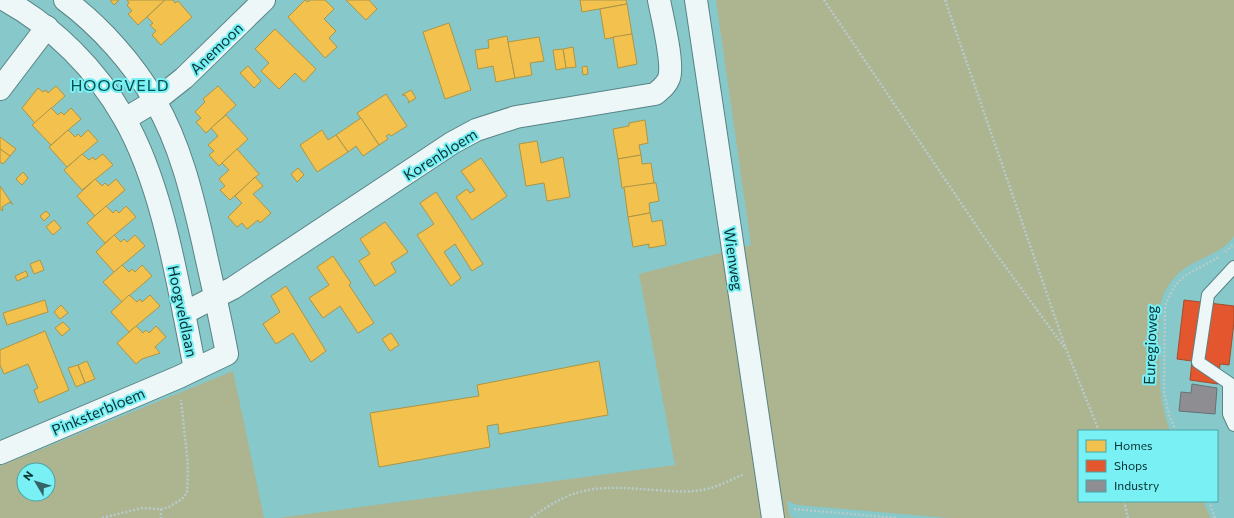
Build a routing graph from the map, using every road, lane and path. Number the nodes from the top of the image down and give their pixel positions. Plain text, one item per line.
1 (4, 0) edge
2 (65, 0) edge
3 (264, 0) edge
4 (659, 0) edge
5 (696, 0) edge
6 (824, 0) edge
7 (945, 0) edge
8 (47, 27) junction
9 (0, 89) edge
10 (155, 101) junction
11 (124, 119) junction
12 (1234, 244) edge
13 (1234, 267) edge
14 (216, 296) junction
15 (184, 312) junction
16 (1066, 349) junction
17 (187, 373) junction
18 (1234, 425) edge
19 (1099, 430) edge
20 (1176, 430) edge
21 (0, 453) edge
22 (765, 465) junction
23 (1124, 502) edge
24 (1209, 502) edge
25 (161, 509) junction
26 (772, 513) edge
27 (102, 518) edge
28 (161, 518) edge
29 (531, 518) edge
30 (897, 518) edge
31 (1128, 518) edge
32 (1215, 518) edge

1 - 8 street, Hoogveldlaan
2 - 10 street, Hoogveldlaan
3 - 10 street, Anemoon
4 - 14 street, Korenbloem
5 - 22 street, Wienweg
6 - 16 path
7 - 16 path
8 - 9 street
8 - 11 street, Hoogveldlaan
10 - 11 street, Anemoon
10 - 14 street, Hoogveldlaan
11 - 15 street, Hoogveldlaan
12 - 20 path, Euregioweg
13 - 18 lane
14 - 15 street, Korenbloem
14 - 17 street, Hoogveldlaan
15 - 17 street, Hoogveldlaan
16 - 19 path
17 - 21 street, Pinksterbloem
17 - 25 path
22 - 26 street, Wienweg
22 - 29 path
23 - 31 path
24 - 32 path
25 - 27 path
25 - 28 path
26 - 30 path

